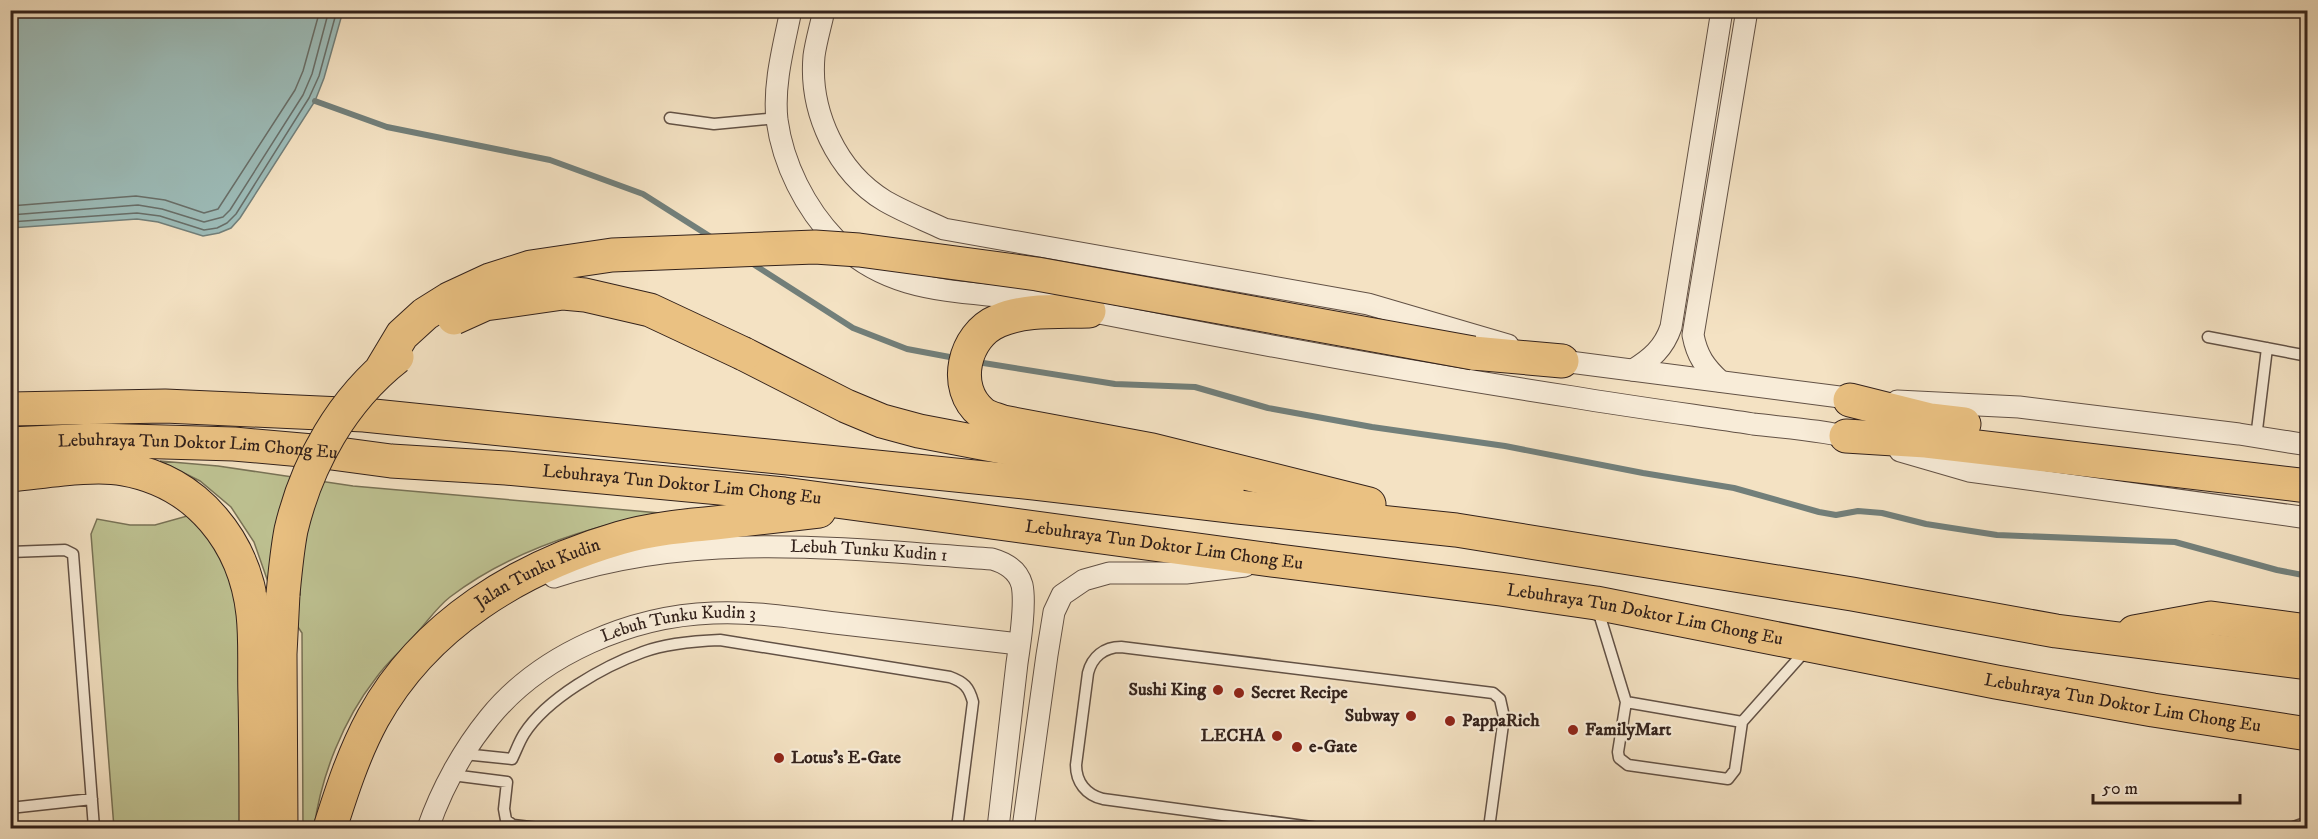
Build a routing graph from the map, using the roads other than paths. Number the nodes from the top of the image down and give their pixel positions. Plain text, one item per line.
1 (791, 10) edge
2 (824, 10) edge
3 (1722, 10) edge
4 (1747, 10) edge
5 (670, 118) dead end
6 (777, 118) junction
7 (944, 229) junction
8 (936, 290) junction
9 (1089, 311) junction
10 (2208, 337) dead end
11 (2267, 348) junction
12 (2307, 356) edge
13 (1562, 361) junction
14 (381, 370) junction
15 (1633, 370) junction
16 (1720, 381) junction
17 (1850, 400) junction
18 (10, 409) edge
19 (1928, 431) junction
20 (1846, 436) junction
21 (2256, 438) junction
22 (10, 444) edge
23 (2307, 445) edge
24 (2307, 469) edge
25 (10, 475) edge
26 (2307, 486) edge
27 (872, 505) junction
28 (1390, 510) junction
29 (2307, 518) edge
30 (1456, 530) junction
31 (10, 552) edge
32 (1279, 561) junction
33 (1596, 603) junction
34 (469, 608) junction
35 (2307, 631) edge
36 (2103, 638) junction
37 (1020, 644) junction
38 (1809, 646) junction
39 (2307, 663) edge
40 (1626, 702) junction
41 (1743, 722) junction
42 (2307, 734) edge
43 (464, 754) junction
44 (452, 776) junction
45 (92, 799) junction
46 (10, 808) edge
47 (2307, 822) edge
48 (94, 828) edge
49 (256, 828) edge
50 (280, 828) edge
51 (330, 828) edge
52 (428, 828) edge
53 (539, 828) edge
54 (957, 828) edge
55 (998, 828) edge
56 (1023, 828) edge
57 (1319, 828) edge
58 (1489, 828) edge
59 (2291, 828) edge

1 - 6 street
2 - 7 street
3 - 15 street
4 - 16 street
5 - 6 lane
6 - 8 street
7 - 8 street
7 - 13 street
8 - 9 street
9 - 20 street
9 - 28 highway
10 - 11 lane
11 - 12 lane
11 - 21 lane
13 - 14 highway, bridge
13 - 15 street
14 - 28 highway, bridge
14 - 50 highway, bridge
15 - 16 street
16 - 17 street
17 - 19 highway
17 - 21 street
18 - 30 highway, Lebuhraya Tun Doktor Lim Chong Eu
19 - 20 highway
19 - 24 highway
19 - 26 highway
20 - 29 street
21 - 23 street
22 - 27 highway, Lebuhraya Tun Doktor Lim Chong Eu
25 - 49 highway
27 - 32 highway, Lebuhraya Tun Doktor Lim Chong Eu
27 - 34 highway, Jalan Tunku Kudin
28 - 30 highway
30 - 36 highway, Lebuhraya Tun Doktor Lim Chong Eu
31 - 45 lane
32 - 33 highway, Lebuhraya Tun Doktor Lim Chong Eu
32 - 56 street
33 - 38 highway, Lebuhraya Tun Doktor Lim Chong Eu
33 - 40 lane
34 - 37 street, Lebuh Tunku Kudin 1
34 - 51 highway, Jalan Tunku Kudin
35 - 36 highway
36 - 39 highway, Lebuhraya Tun Doktor Lim Chong Eu
37 - 43 street, Lebuh Tunku Kudin 3
37 - 55 street, Lebuh Tunku Kudin 1
38 - 41 lane
38 - 42 highway, Lebuhraya Tun Doktor Lim Chong Eu
40 - 41 lane
40 - 41 lane
43 - 44 street, Lebuh Tunku Kudin 3
43 - 54 lane
44 - 52 street, Lebuh Tunku Kudin 3
44 - 53 lane
45 - 46 lane
45 - 48 lane
47 - 59 lane
57 - 58 lane

